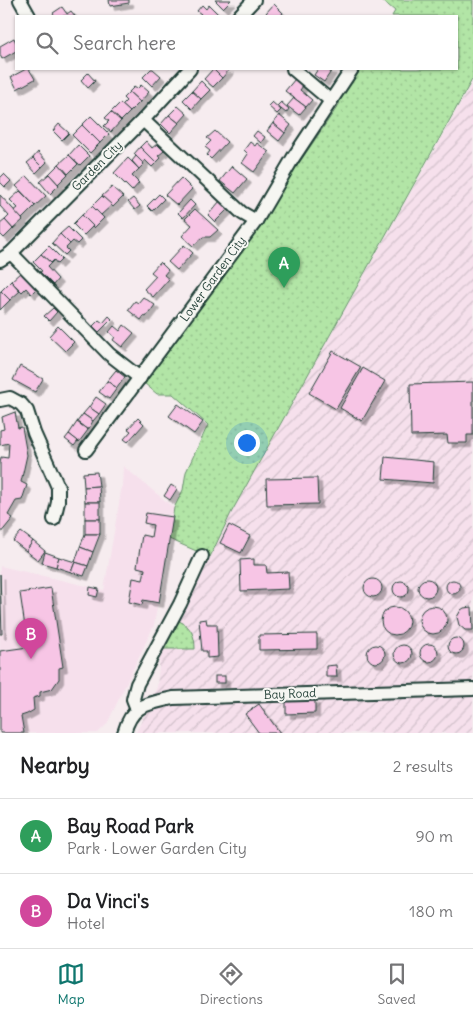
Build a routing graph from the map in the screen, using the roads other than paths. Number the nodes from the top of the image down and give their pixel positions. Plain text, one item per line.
1 (20, 0) edge
2 (254, 0) edge
3 (28, 15) edge
4 (240, 15) edge
5 (189, 70) edge
6 (294, 70) edge
7 (351, 70) edge
8 (331, 101) junction
9 (142, 120) junction
10 (256, 221) junction
11 (5, 256) edge
12 (140, 378) junction
13 (0, 400) edge
14 (86, 450) dead end
15 (54, 519) dead end
16 (202, 556) dead end
17 (473, 689) edge
18 (137, 709) junction
19 (124, 733) edge

1 - 3 street
2 - 4 street
5 - 9 street, Garden City
6 - 8 street
7 - 8 street, Lower Garden City
8 - 10 street, Lower Garden City
9 - 10 street
9 - 11 street, Garden City
10 - 12 street, Lower Garden City
11 - 12 street
12 - 14 street, Lower Garden City
13 - 15 street
16 - 18 street
17 - 18 street, Bay Road
18 - 19 street

